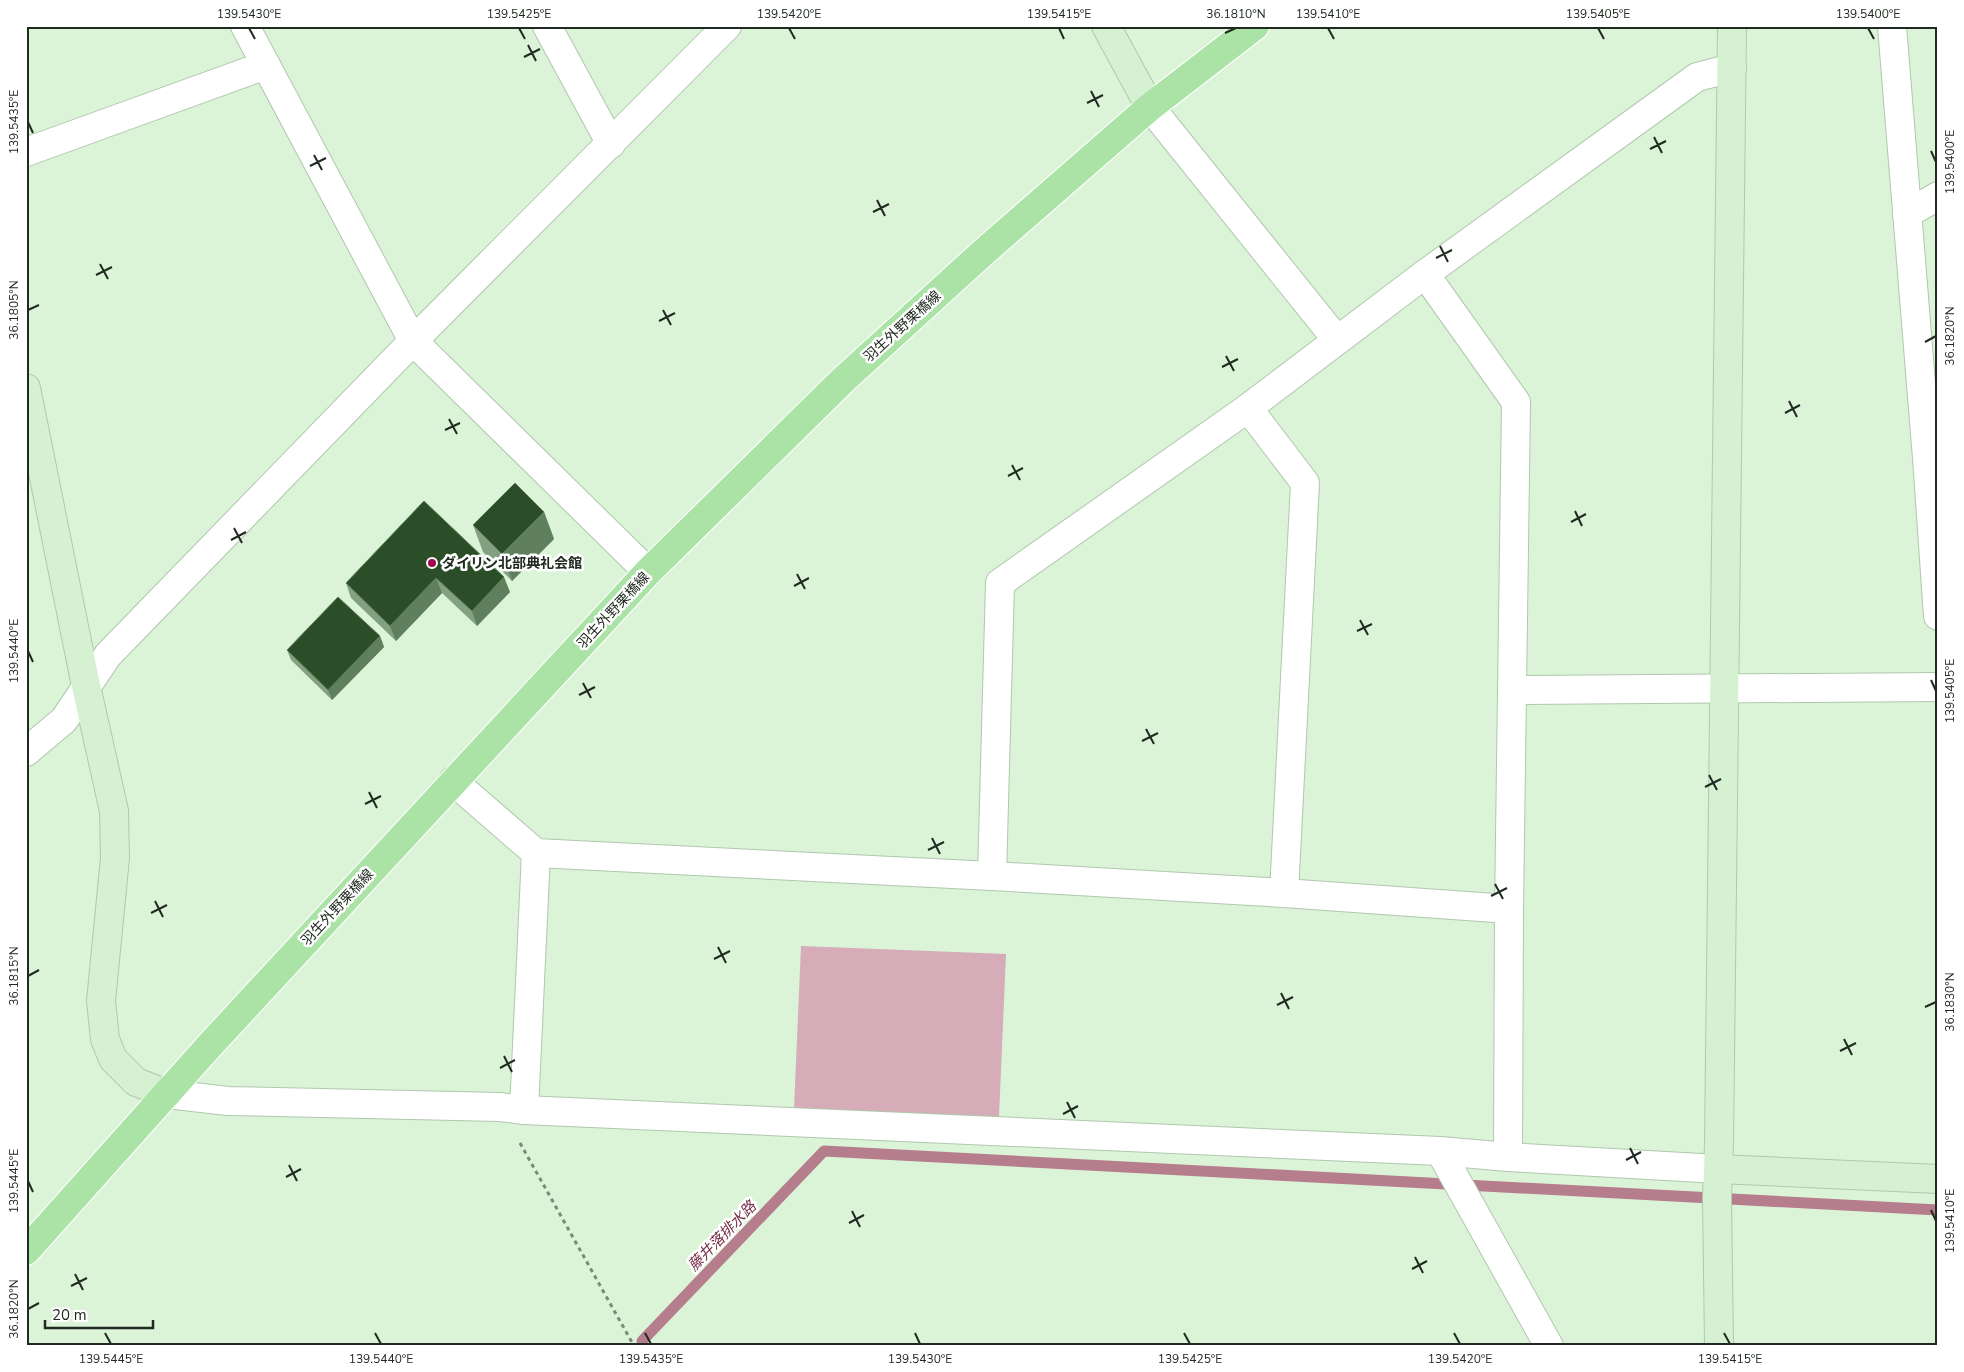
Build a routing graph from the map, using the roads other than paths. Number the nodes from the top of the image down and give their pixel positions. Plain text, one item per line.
1 (245, 26) edge
2 (547, 26) edge
3 (727, 26) edge
4 (1106, 26) edge
5 (1255, 26) edge
6 (1732, 26) edge
7 (1892, 26) edge
8 (266, 65) junction
9 (1732, 68) junction
10 (1150, 107) junction
11 (611, 144) junction
12 (26, 152) edge
13 (1938, 196) edge
14 (1907, 214) junction
15 (1425, 274) junction
16 (1338, 340) junction
17 (413, 341) junction
18 (26, 388) edge
19 (1248, 408) junction
20 (1933, 457) edge
21 (648, 572) junction
22 (1938, 616) edge
23 (86, 686) junction
24 (1938, 687) edge
25 (1724, 688) junction
26 (1513, 690) junction
27 (26, 752) edge
28 (454, 781) junction
29 (536, 853) junction
30 (992, 876) junction
31 (1284, 893) junction
32 (1509, 909) junction
33 (167, 1094) junction
34 (512, 1109) junction
35 (1440, 1152) junction
36 (1508, 1158) junction
37 (1719, 1169) junction
38 (1938, 1179) edge
39 (26, 1252) edge
40 (1549, 1346) edge
41 (1719, 1346) edge

1 - 8 street
2 - 11 street
3 - 11 street
4 - 10 street
5 - 10 main road, 羽生外野栗橋線
6 - 9 street
7 - 14 street
8 - 12 street
8 - 17 street
9 - 15 street
9 - 25 street
10 - 16 street
10 - 21 main road, 羽生外野栗橋線
11 - 17 street
13 - 14 street
14 - 20 street
15 - 16 street
15 - 26 street
16 - 19 street
17 - 21 street
17 - 23 street
18 - 23 street
19 - 30 street
19 - 31 street
20 - 22 street
21 - 28 main road, 羽生外野栗橋線
23 - 27 street
23 - 33 street
24 - 25 street
25 - 26 street
25 - 37 street
26 - 32 street
28 - 29 street
28 - 33 main road, 羽生外野栗橋線
29 - 30 street
29 - 34 street
30 - 31 street
31 - 32 street
32 - 36 street
33 - 34 street
33 - 39 main road, 羽生外野栗橋線
34 - 35 street
35 - 36 street
35 - 40 street
36 - 37 street
37 - 38 street
37 - 41 street

